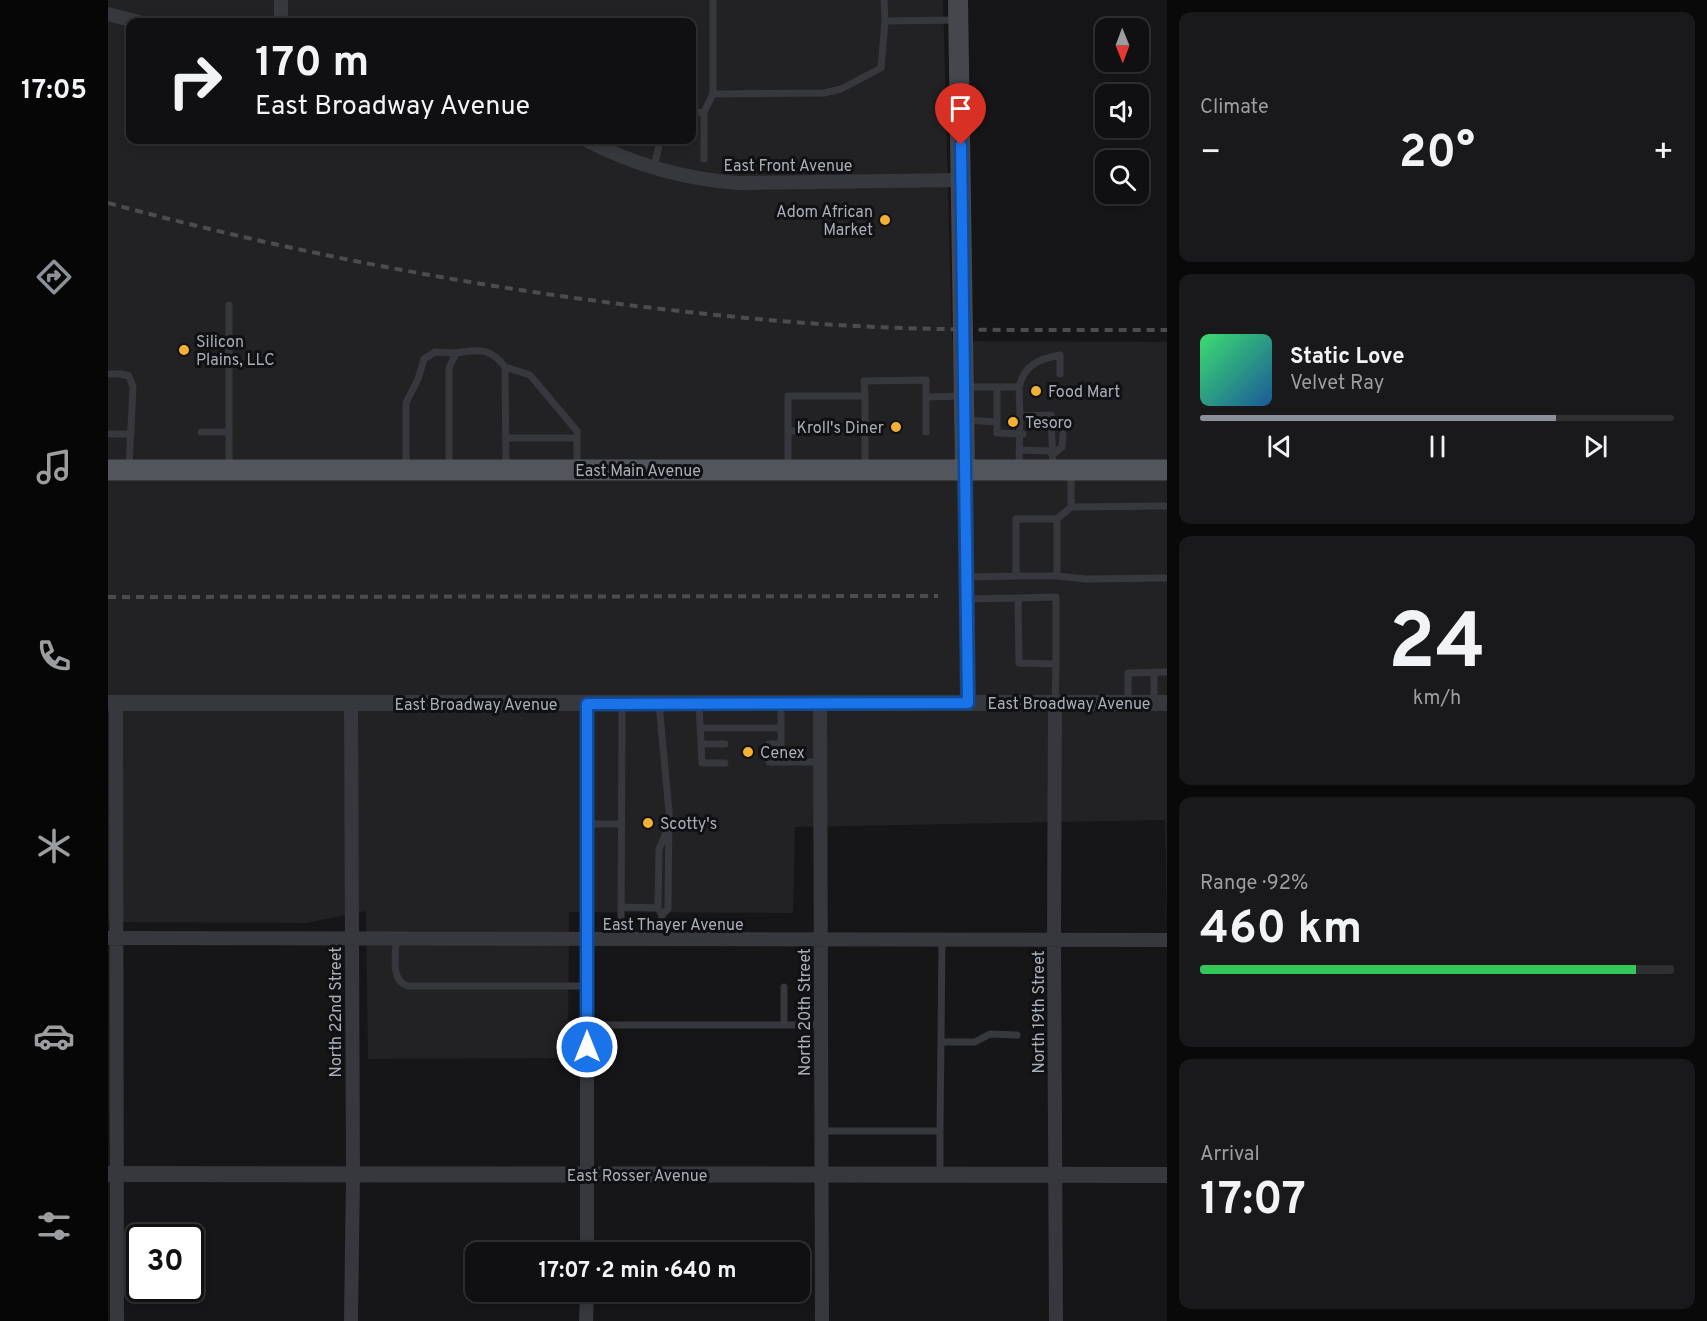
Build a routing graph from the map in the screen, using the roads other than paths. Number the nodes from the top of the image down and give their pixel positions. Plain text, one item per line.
1 (281, 0) edge
2 (712, 0) edge
3 (884, 0) edge
4 (958, 0) edge
5 (108, 14) edge
6 (281, 18) edge
7 (126, 19) edge
8 (959, 20) junction
9 (885, 21) junction
10 (713, 94) junction
11 (704, 112) junction
12 (696, 113) edge
13 (595, 144) edge
14 (659, 144) edge
15 (705, 159) dead end
16 (654, 168) junction
17 (961, 180) junction
18 (229, 305) dead end
19 (456, 353) junction
20 (505, 367) junction
21 (108, 374) edge
22 (1060, 374) dead end
23 (997, 387) junction
24 (1019, 387) junction
25 (964, 392) junction
26 (865, 396) junction
27 (926, 397) junction
28 (1020, 416) junction
29 (965, 420) junction
30 (997, 422) junction
31 (788, 431) junction
32 (865, 431) junction
33 (201, 432) dead end
34 (229, 432) junction
35 (926, 432) dead end
36 (1052, 433) junction
37 (108, 434) edge
38 (131, 434) junction
39 (1021, 434) junction
40 (1043, 434) dead end
41 (1063, 434) dead end
42 (506, 438) junction
43 (577, 438) junction
44 (1019, 460) junction
45 (1057, 462) junction
46 (118, 470) edge
47 (229, 470) junction
48 (406, 470) junction
49 (449, 470) junction
50 (506, 470) junction
51 (577, 470) junction
52 (788, 470) junction
53 (865, 470) junction
54 (965, 470) junction
55 (1167, 470) edge
56 (1071, 507) junction
57 (1167, 507) edge
58 (1057, 519) junction
59 (1016, 576) junction
60 (1057, 576) junction
61 (966, 577) junction
62 (1167, 578) edge
63 (1018, 597) junction
64 (966, 599) junction
65 (1056, 664) junction
66 (1154, 672) junction
67 (1167, 672) edge
68 (112, 703) edge
69 (351, 703) junction
70 (781, 703) junction
71 (820, 703) junction
72 (968, 703) junction
73 (1055, 703) junction
74 (1128, 703) junction
75 (1161, 703) edge
76 (587, 704) junction
77 (622, 704) junction
78 (659, 704) junction
79 (699, 704) junction
80 (700, 728) junction
81 (781, 728) junction
82 (701, 744) junction
83 (725, 744) dead end
84 (769, 744) dead end
85 (781, 744) junction
86 (769, 762) dead end
87 (781, 762) junction
88 (820, 762) junction
89 (725, 763) dead end
90 (112, 822) edge
91 (587, 824) junction
92 (622, 824) junction
93 (622, 907) junction
94 (660, 911) junction
95 (112, 938) edge
96 (351, 940) junction
97 (396, 940) junction
98 (587, 940) junction
99 (621, 940) junction
100 (660, 940) junction
101 (820, 940) junction
102 (942, 940) junction
103 (1054, 940) junction
104 (1167, 940) edge
105 (587, 986) junction
106 (784, 987) dead end
107 (587, 1025) junction
108 (784, 1025) junction
109 (821, 1025) junction
110 (1017, 1035) dead end
111 (941, 1042) junction
112 (821, 1131) junction
113 (940, 1131) junction
114 (113, 1174) edge
115 (353, 1174) junction
116 (588, 1175) junction
117 (821, 1175) junction
118 (940, 1175) junction
119 (1055, 1175) junction
120 (1167, 1175) edge
121 (587, 1242) edge
122 (587, 1302) edge
123 (117, 1321) edge
124 (351, 1321) edge
125 (586, 1321) edge
126 (822, 1321) edge
127 (1056, 1321) edge

1 - 6 street
2 - 10 lane
3 - 9 lane
4 - 8 main road
5 - 7 street
8 - 9 lane
8 - 17 main road
9 - 10 lane
10 - 11 lane
11 - 12 lane
11 - 15 lane
13 - 16 street, East Front Avenue
14 - 16 lane
16 - 17 street, East Front Avenue
17 - 25 main road
18 - 34 lane
19 - 20 lane
19 - 48 lane
19 - 49 lane
20 - 42 lane
20 - 43 lane
21 - 38 lane
22 - 24 lane
23 - 24 lane
23 - 25 lane
23 - 30 lane
24 - 28 lane
25 - 27 lane
25 - 29 main road
26 - 27 lane
26 - 31 lane
26 - 32 lane
27 - 35 lane
28 - 36 lane
28 - 39 lane
29 - 30 lane
29 - 54 main road
30 - 39 lane
31 - 32 lane
31 - 52 lane
32 - 53 lane
33 - 34 lane
34 - 47 lane
36 - 40 lane
36 - 45 lane
37 - 38 lane
38 - 46 lane
39 - 44 lane
41 - 45 lane
42 - 43 lane
42 - 50 lane
43 - 51 lane
44 - 45 main road, East Main Avenue
44 - 54 main road, East Main Avenue
45 - 55 main road, East Main Avenue
45 - 56 lane
46 - 47 main road, East Main Avenue
47 - 48 main road, East Main Avenue
48 - 49 main road, East Main Avenue
49 - 50 main road, East Main Avenue
50 - 51 main road, East Main Avenue
51 - 52 main road, East Main Avenue
52 - 53 main road, East Main Avenue
53 - 54 main road, East Main Avenue
54 - 61 street
56 - 57 lane
56 - 58 lane
58 - 59 lane
58 - 60 lane
59 - 60 lane
59 - 61 lane
60 - 62 lane
61 - 64 street
63 - 64 lane
63 - 65 lane
63 - 65 lane
64 - 72 street
65 - 73 lane
66 - 67 lane
66 - 74 lane
66 - 75 lane
68 - 69 street, East Broadway Avenue
68 - 90 street
69 - 76 street, East Broadway Avenue
69 - 96 street, North 22nd Street
70 - 71 street, East Broadway Avenue
70 - 79 street, East Broadway Avenue
70 - 81 lane
71 - 72 street, East Broadway Avenue
71 - 88 street, North 20th Street
72 - 73 street, East Broadway Avenue
73 - 74 street, East Broadway Avenue
73 - 103 street, North 19th Street
74 - 75 street, East Broadway Avenue
76 - 77 street, East Broadway Avenue
76 - 91 street
77 - 78 street, East Broadway Avenue
77 - 92 lane
78 - 79 street, East Broadway Avenue
78 - 94 lane
79 - 80 lane
80 - 81 lane
80 - 82 lane
81 - 85 lane
82 - 83 lane
82 - 89 lane
84 - 85 lane
85 - 87 lane
86 - 87 lane
87 - 88 lane
88 - 101 street, North 20th Street
90 - 95 street
91 - 92 lane
91 - 98 street
92 - 93 lane
93 - 94 lane
93 - 99 lane
94 - 100 lane
95 - 96 street, East Thayer Avenue
95 - 114 street
96 - 97 street, East Thayer Avenue
96 - 115 street, North 22nd Street
97 - 98 street, East Thayer Avenue
97 - 105 lane
98 - 99 street, East Thayer Avenue
98 - 105 street
99 - 100 street, East Thayer Avenue
100 - 101 street, East Thayer Avenue
101 - 102 street, East Thayer Avenue
101 - 109 street, North 20th Street
102 - 103 street, East Thayer Avenue
102 - 111 lane
103 - 104 street, East Thayer Avenue
103 - 119 street, North 19th Street
105 - 107 street
106 - 108 lane
107 - 108 lane
107 - 116 street
108 - 109 lane
109 - 112 street, North 20th Street
110 - 111 lane
111 - 113 lane
112 - 113 lane
112 - 117 street, North 20th Street
113 - 118 lane
114 - 115 street, East Rosser Avenue
114 - 123 street
115 - 116 street, East Rosser Avenue
115 - 124 street, North 22nd Street
116 - 117 street, East Rosser Avenue
116 - 121 street
117 - 118 street, East Rosser Avenue
117 - 126 street, North 20th Street
118 - 119 street, East Rosser Avenue
119 - 120 street, East Rosser Avenue
119 - 127 street, North 19th Street
122 - 125 street

